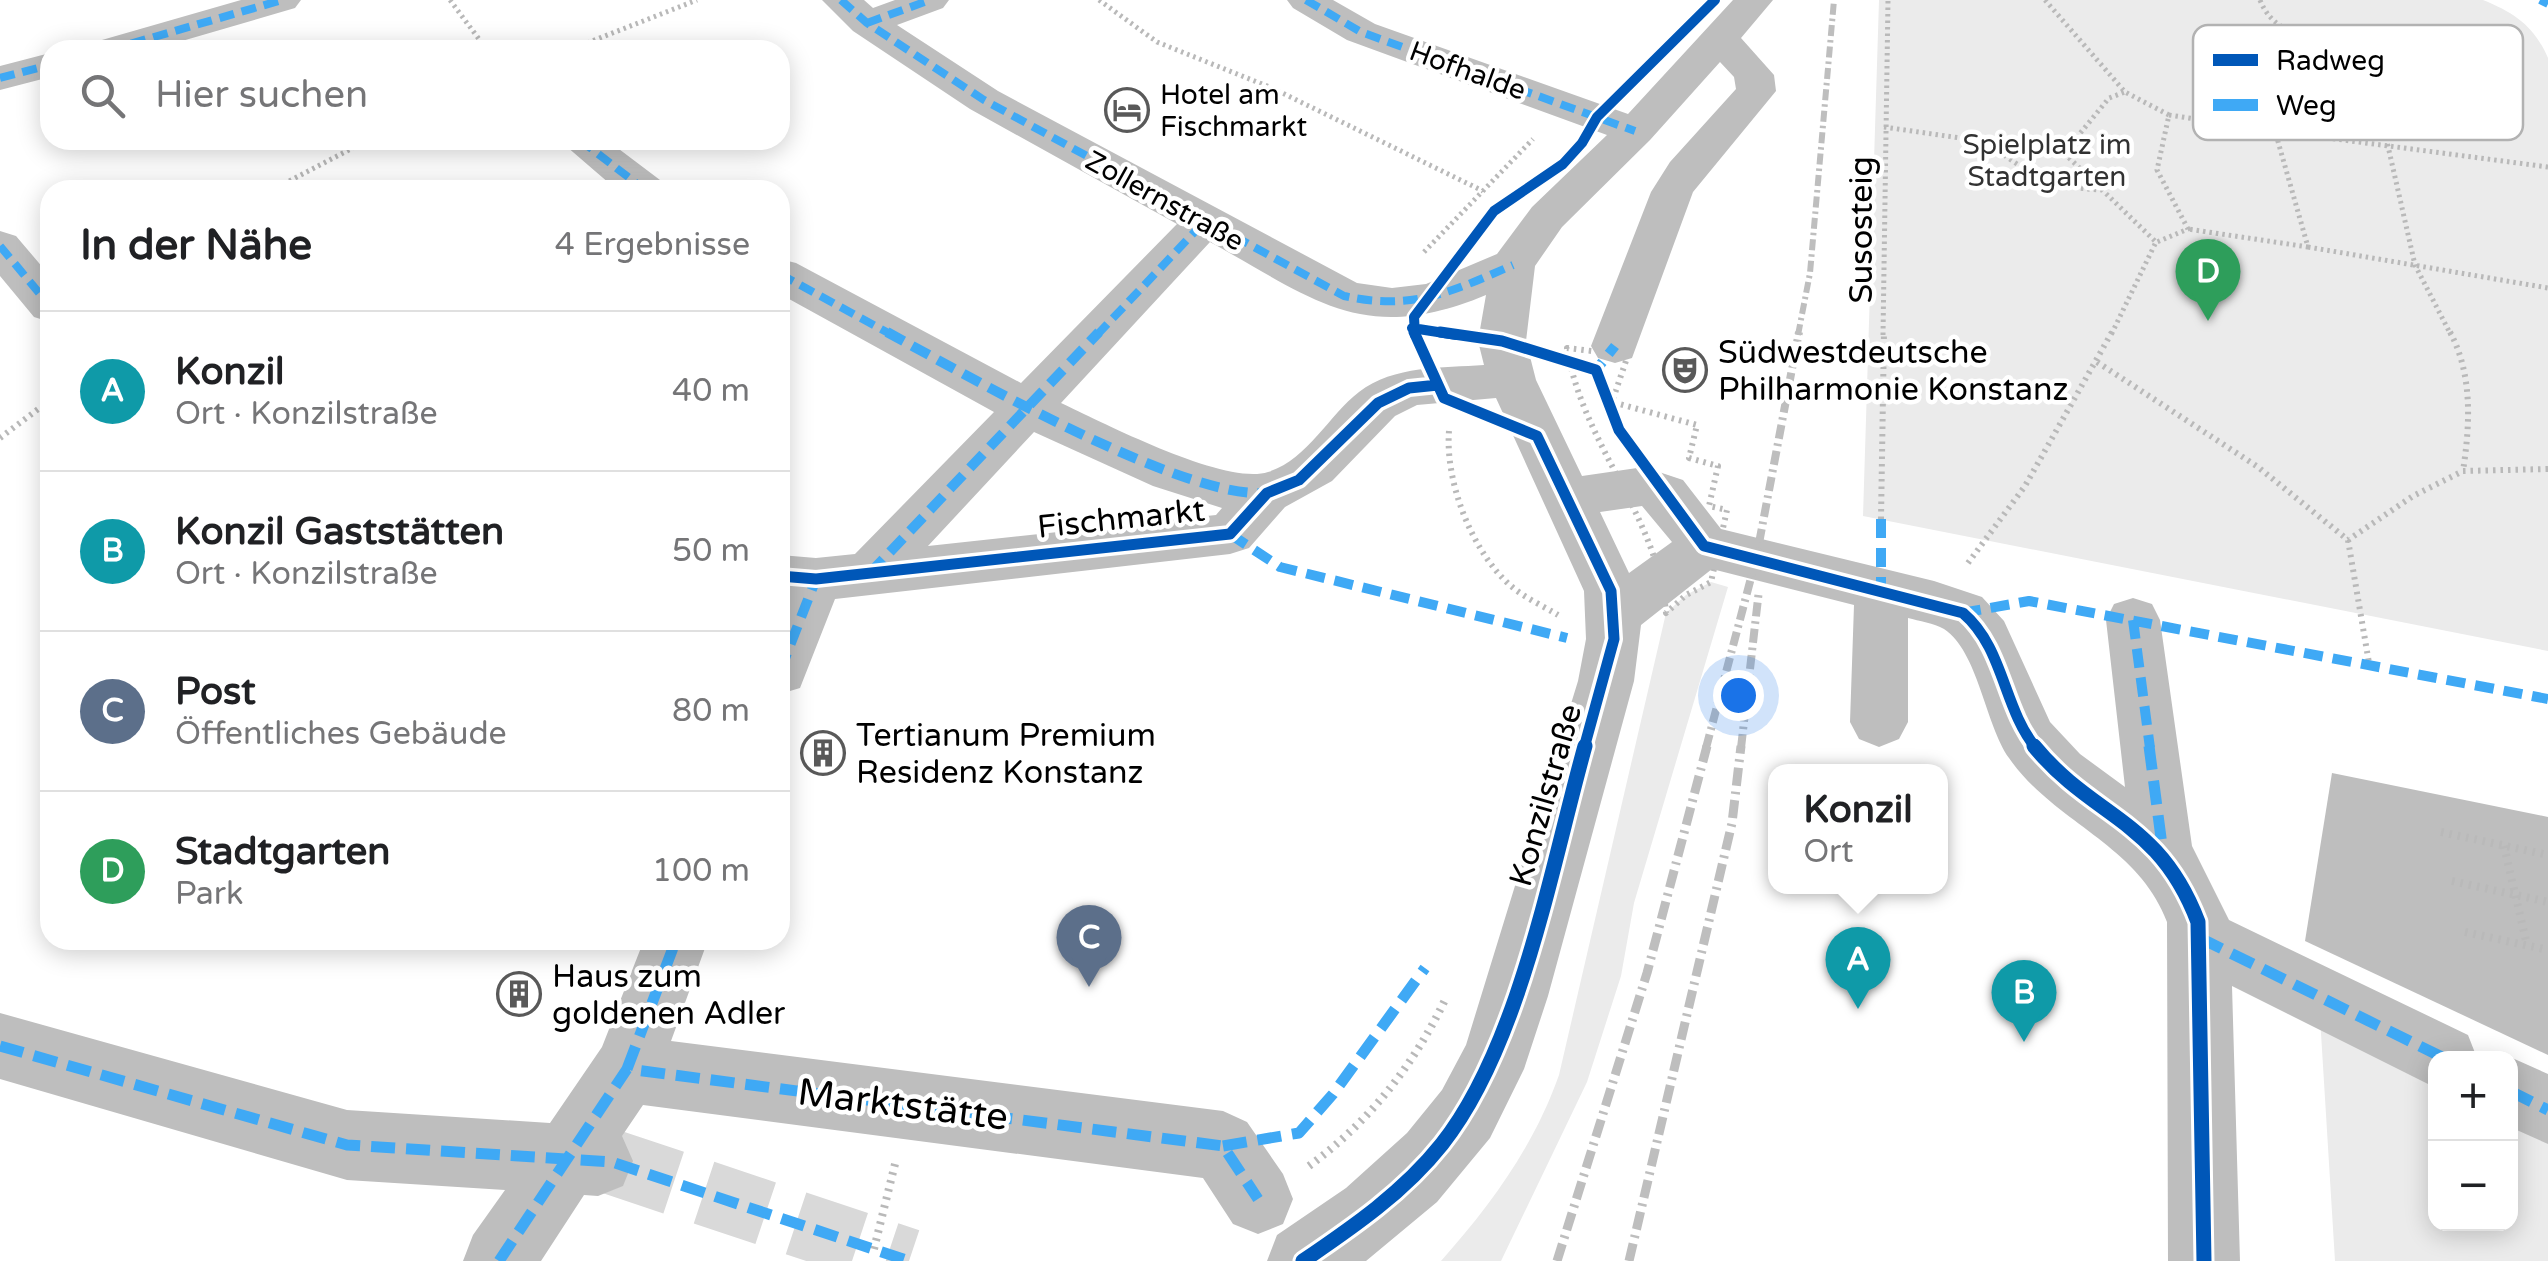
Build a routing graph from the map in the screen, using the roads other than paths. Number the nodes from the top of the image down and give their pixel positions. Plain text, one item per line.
1 (282, 0) edge
2 (930, 0) edge
3 (1306, 0) edge
4 (1754, 0) edge
5 (854, 12) edge
6 (1720, 38) junction
7 (144, 40) edge
8 (40, 68) edge
9 (0, 78) edge
10 (1620, 145) junction
11 (593, 150) edge
12 (632, 180) edge
13 (1675, 188) junction
14 (1204, 222) junction
15 (0, 246) edge
16 (1513, 265) junction
17 (790, 280) edge
18 (40, 294) edge
19 (1615, 346) dead end
20 (1512, 380) junction
21 (1029, 407) junction
22 (1267, 493) junction
23 (1567, 498) junction
24 (1704, 546) junction
25 (870, 574) junction
26 (798, 577) edge
27 (1881, 590) junction
28 (790, 619) edge
29 (1590, 620) junction
30 (2133, 620) dead end
31 (1879, 722) dead end
32 (2163, 856) junction
33 (2200, 938) junction
34 (672, 950) edge
35 (0, 1046) edge
36 (2430, 1051) edge
37 (626, 1069) junction
38 (2518, 1095) edge
39 (2548, 1110) edge
40 (590, 1160) junction
41 (1258, 1199) road end
42 (498, 1261) edge
43 (1303, 1261) edge
44 (2204, 1261) edge

1 - 7 street
2 - 5 street
3 - 10 street, Hofhalde
4 - 6 street, Konzilstraße
5 - 14 street, Zollernstraße
6 - 10 street, Konzilstraße
6 - 13 street
8 - 9 street
10 - 13 street, Hofhalde
10 - 16 street, Konzilstraße
11 - 12 street
13 - 19 street
14 - 16 street, Zollernstraße
14 - 21 street
15 - 18 street
16 - 20 street, Konzilstraße
17 - 21 street, Fischmarkt
20 - 22 street, Fischmarkt
20 - 23 street, Konzilstraße
21 - 22 street, Fischmarkt
21 - 25 street
22 - 25 street, Fischmarkt
23 - 24 street
23 - 29 street, Konzilstraße
24 - 27 street
24 - 29 street
25 - 26 street, Fischmarkt
26 - 28 street
27 - 31 street
27 - 32 street
29 - 43 street, Konzilstraße
30 - 32 street
32 - 33 street
33 - 36 street
33 - 44 street
34 - 37 street
35 - 40 street
37 - 40 street
37 - 41 street, Marktstätte
38 - 39 street
40 - 42 street

